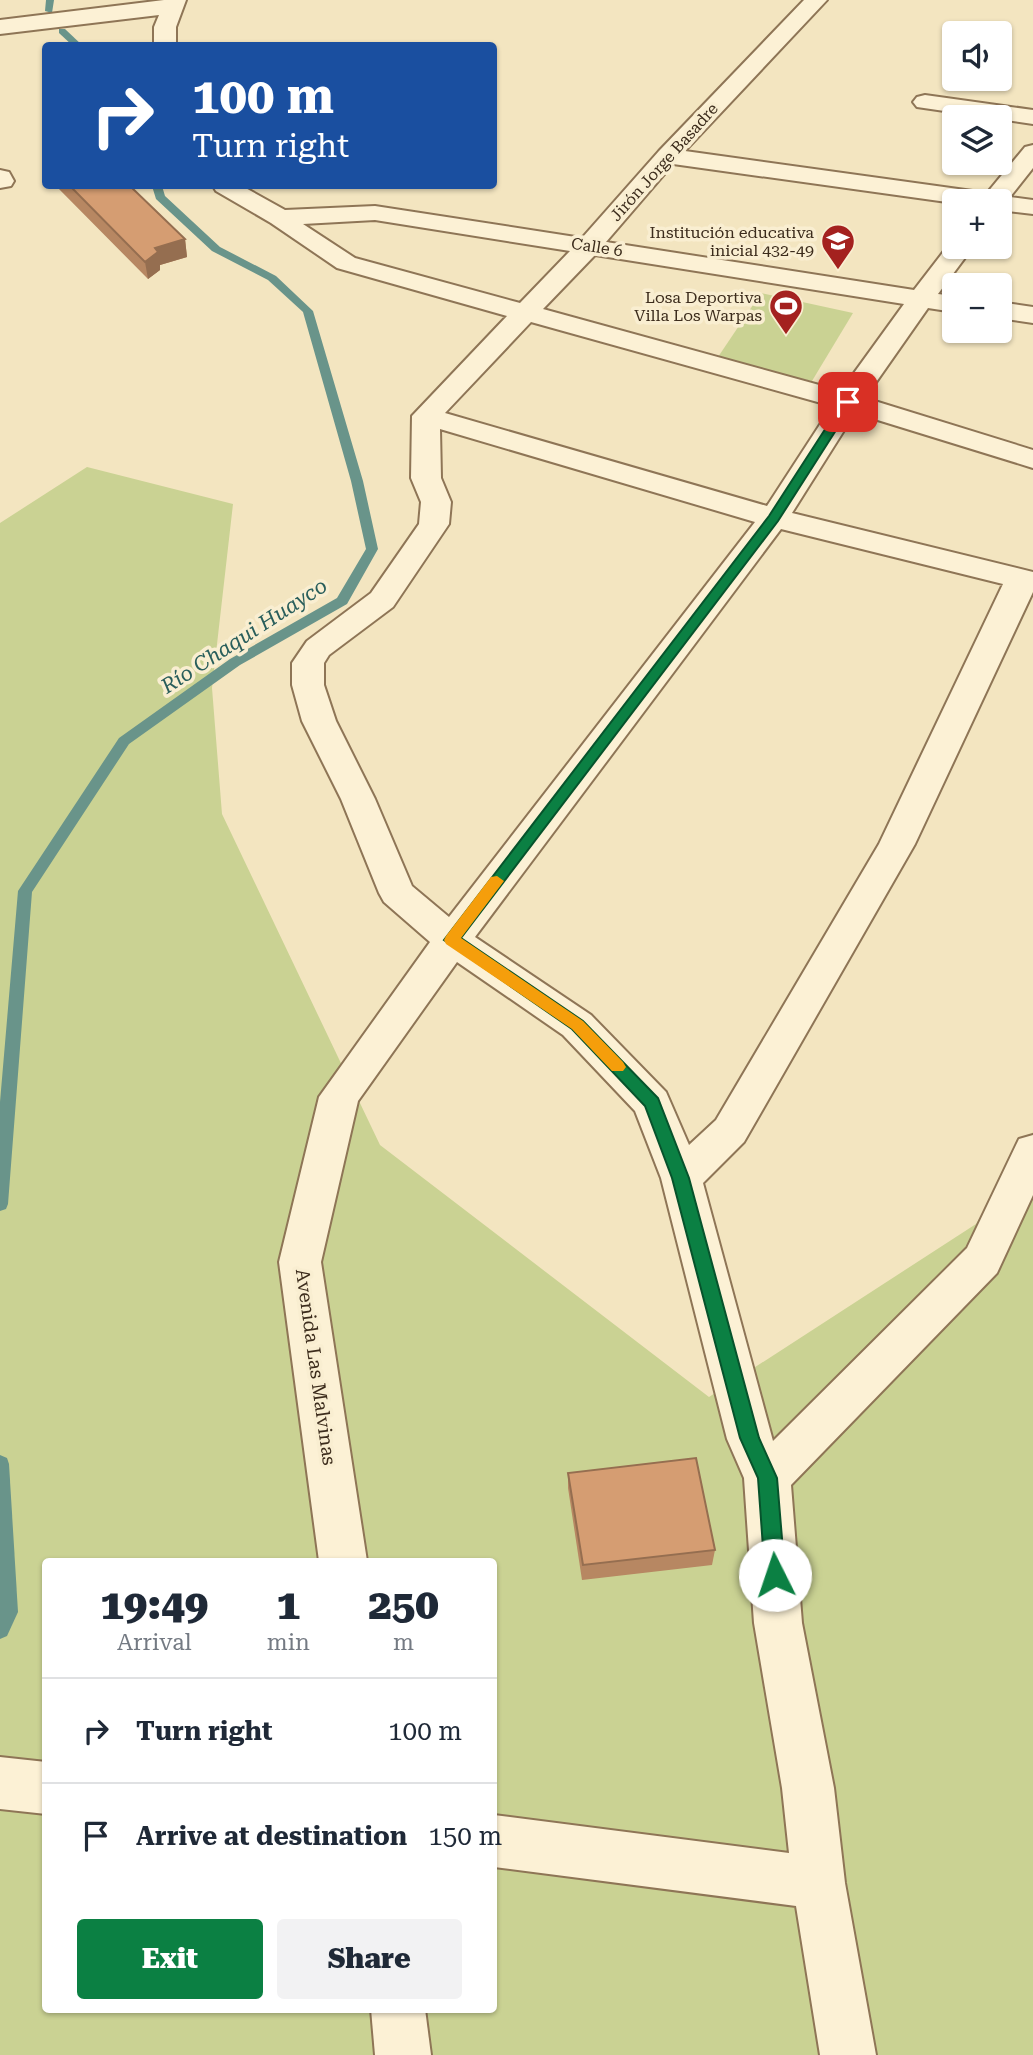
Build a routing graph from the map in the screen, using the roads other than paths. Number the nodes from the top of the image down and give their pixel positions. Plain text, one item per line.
1 (816, 0) edge
2 (173, 3) edge
3 (80, 9) edge
4 (0, 27) edge
5 (165, 42) edge
6 (925, 102) dead end
7 (1033, 117) edge
8 (1033, 152) edge
9 (667, 156) junction
10 (230, 189) edge
11 (1004, 189) edge
12 (942, 195) edge
13 (1012, 204) edge
14 (1033, 207) edge
15 (280, 218) junction
16 (590, 245) junction
17 (955, 259) edge
18 (937, 302) edge
19 (526, 311) junction
20 (1012, 312) edge
21 (1033, 315) edge
22 (848, 402) junction
23 (426, 416) junction
24 (1033, 459) edge
25 (774, 518) junction
26 (1027, 580) edge
27 (452, 940) junction
28 (1033, 1151) edge
29 (681, 1178) junction
30 (767, 1478) junction
31 (343, 1558) edge
32 (0, 1783) edge
33 (42, 1788) edge
34 (497, 1841) edge
35 (819, 1883) junction
36 (398, 2013) edge
37 (403, 2055) edge
38 (848, 2055) edge

1 - 9 street, Jirón Jorge Basadre
2 - 3 street
2 - 5 street
3 - 4 street
6 - 7 street
8 - 11 street
9 - 12 street
9 - 16 street, Jirón Jorge Basadre
10 - 15 street
13 - 14 street
15 - 16 street, Calle 6
15 - 19 street
16 - 18 street, Calle 6
16 - 19 street, Jirón Jorge Basadre
17 - 18 street, Avenida Las Malvinas
18 - 22 street, Avenida Las Malvinas
19 - 22 street
19 - 23 street, Jirón Jorge Basadre
20 - 21 street
22 - 24 street
22 - 25 street, Avenida Las Malvinas
23 - 25 street
23 - 27 street
25 - 26 street
25 - 27 street, Avenida Las Malvinas
26 - 29 street
27 - 29 street
27 - 31 street, Avenida Las Malvinas
28 - 30 street
29 - 30 street
30 - 35 street
32 - 33 street
34 - 35 street
35 - 38 street
36 - 37 street

